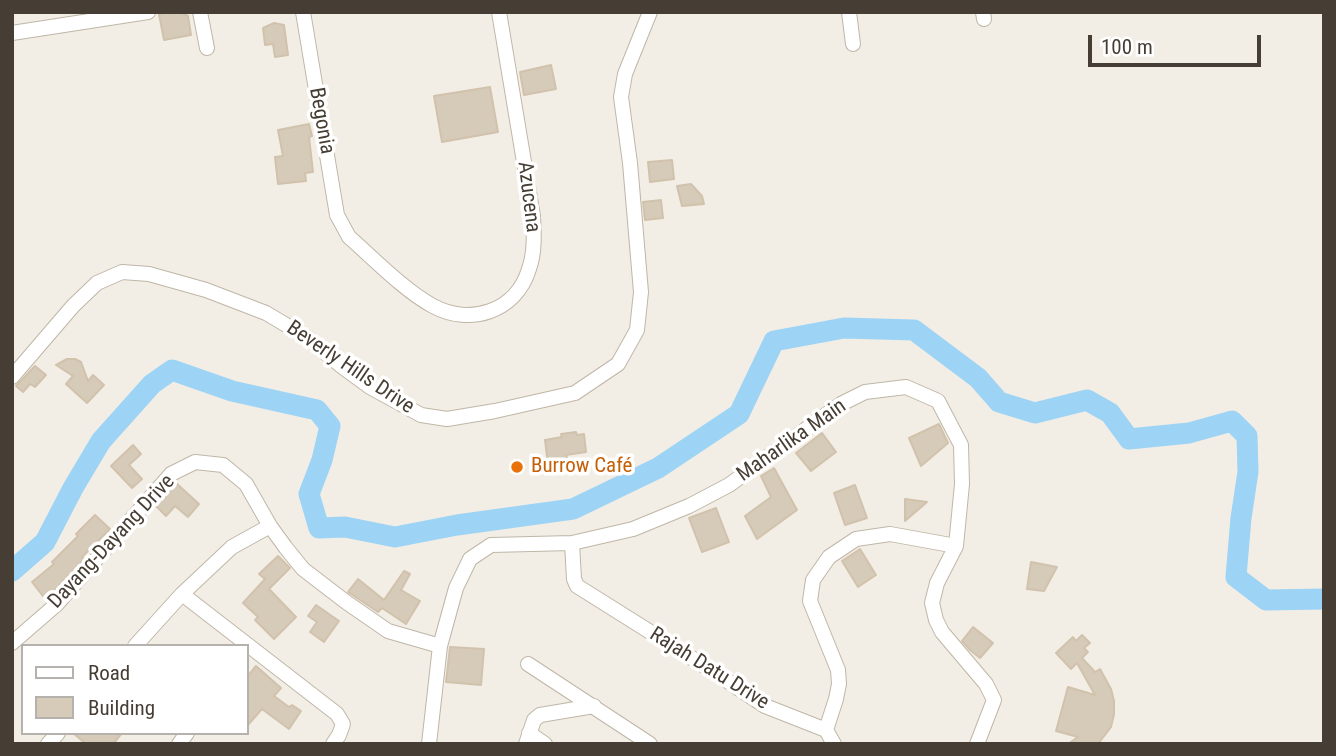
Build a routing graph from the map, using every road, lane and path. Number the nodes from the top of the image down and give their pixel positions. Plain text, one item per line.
1 (148, 12) edge
2 (200, 12) edge
3 (303, 12) edge
4 (499, 12) edge
5 (650, 12) edge
6 (849, 12) edge
7 (77, 18) edge
8 (12, 33) edge
9 (853, 44) dead end
10 (207, 48) dead end
11 (343, 228) joint
12 (12, 377) edge
13 (270, 526) junction
14 (572, 543) junction
15 (956, 546) junction
16 (182, 594) junction
17 (12, 643) edge
18 (137, 644) edge
19 (240, 644) edge
20 (440, 646) junction
21 (251, 654) edge
22 (528, 664) dead end
23 (594, 706) junction
24 (826, 730) junction
25 (527, 738) edge
26 (333, 744) edge
27 (429, 744) edge
28 (545, 744) edge
29 (650, 744) edge
30 (834, 744) edge
31 (977, 744) edge

1 - 7 street
2 - 10 street
3 - 11 street, Begonia
4 - 11 street, Azucena
5 - 12 street, Beverly Hills Drive
6 - 9 street
7 - 8 street
13 - 16 street
13 - 17 street, Dayang-Dayang Drive
13 - 20 street, Dayang-Dayang Drive
14 - 15 street, Maharlika Main
14 - 20 street, Maharlika Main
14 - 24 street, Rajah Datu Drive
15 - 24 street
15 - 31 street, Maharlika Main
16 - 18 street
16 - 19 street
20 - 27 street, Maharlika Main
21 - 26 street
22 - 23 street
23 - 25 street
23 - 29 street
24 - 30 street
25 - 28 street

